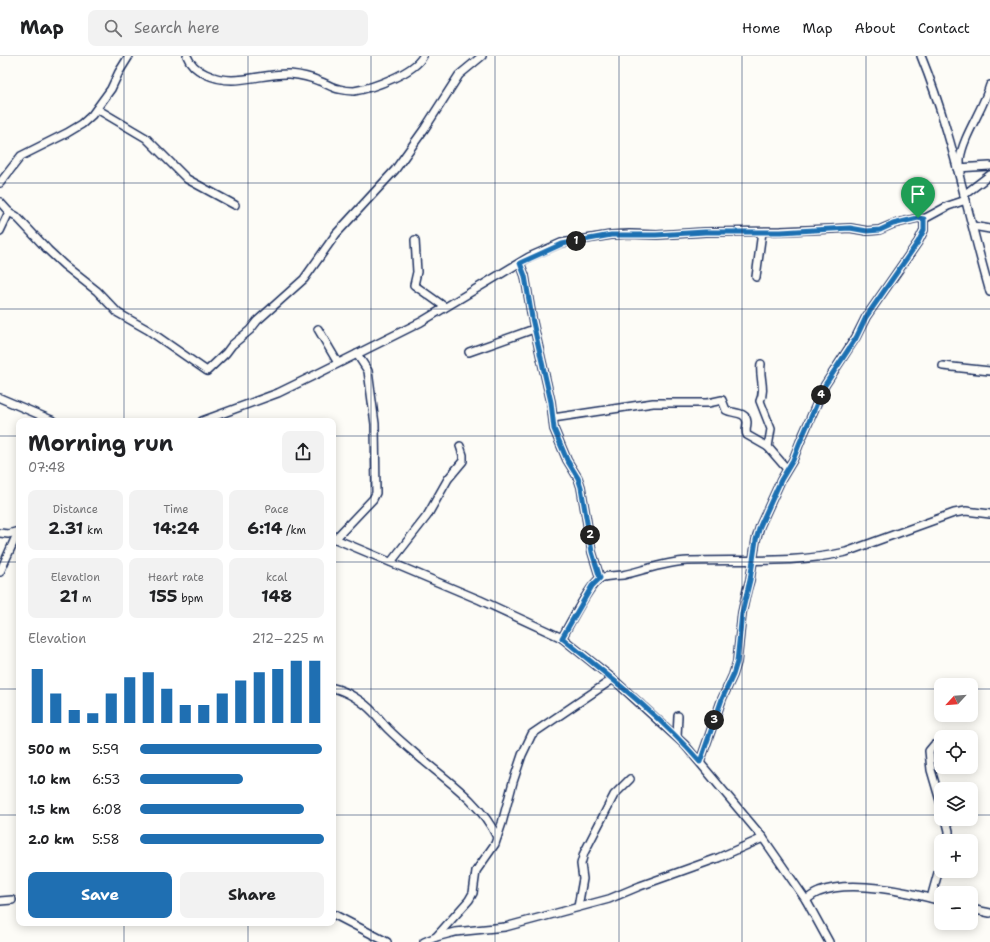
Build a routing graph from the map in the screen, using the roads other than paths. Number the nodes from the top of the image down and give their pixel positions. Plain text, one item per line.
1 (186, 56) edge
2 (423, 56) edge
3 (482, 56) edge
4 (921, 56) edge
5 (124, 58) edge
6 (990, 85) edge
7 (97, 109) junction
8 (990, 166) edge
9 (959, 168) junction
10 (990, 175) edge
11 (0, 183) edge
12 (965, 197) junction
13 (0, 202) edge
14 (235, 206) dead end
15 (9, 212) junction
16 (924, 219) junction
17 (973, 226) junction
18 (990, 229) edge
19 (0, 231) edge
20 (762, 232) junction
21 (415, 240) dead end
22 (520, 263) junction
23 (756, 277) dead end
24 (990, 292) edge
25 (445, 307) junction
26 (318, 329) dead end
27 (534, 329) junction
28 (469, 352) dead end
29 (357, 354) junction
30 (338, 363) junction
31 (761, 364) dead end
32 (943, 366) dead end
33 (990, 371) edge
34 (0, 398) edge
35 (47, 418) edge
36 (210, 418) edge
37 (553, 418) junction
38 (460, 446) dead end
39 (768, 447) junction
40 (787, 469) junction
41 (990, 514) edge
42 (16, 532) edge
43 (0, 533) edge
44 (16, 536) edge
45 (336, 536) edge
46 (336, 539) edge
47 (753, 560) junction
48 (391, 562) junction
49 (0, 572) edge
50 (600, 578) junction
51 (562, 638) junction
52 (613, 679) junction
53 (336, 689) edge
54 (678, 716) dead end
55 (677, 737) junction
56 (934, 745) edge
57 (700, 762) junction
58 (630, 778) dead end
59 (935, 782) edge
60 (498, 837) junction
61 (763, 838) junction
62 (937, 878) edge
63 (931, 898) junction
64 (934, 899) edge
65 (12, 900) dead end
66 (806, 900) junction
67 (0, 901) edge
68 (578, 907) junction
69 (978, 910) edge
70 (990, 913) edge
71 (336, 916) edge
72 (436, 937) junction
73 (386, 942) edge
74 (424, 942) edge
75 (829, 942) edge

1 - 2 street
3 - 15 street
4 - 9 street
5 - 7 street
6 - 9 street
7 - 11 street
7 - 14 street
8 - 9 street
9 - 12 street
10 - 12 street
12 - 16 street
12 - 17 street
13 - 15 street
15 - 19 street
16 - 20 street
16 - 40 street
17 - 18 street
17 - 24 street
20 - 22 street
20 - 23 street
21 - 25 street
22 - 25 street
22 - 27 street
25 - 29 street
26 - 30 street
27 - 28 street
27 - 37 street
29 - 30 street
29 - 45 street
30 - 36 street
31 - 39 street
32 - 33 street
34 - 35 street
37 - 39 street
37 - 50 street
38 - 48 street
39 - 40 street
40 - 47 street
41 - 47 street
42 - 43 street
44 - 49 street
46 - 48 street
47 - 50 street
47 - 57 street
48 - 51 street
50 - 51 street
51 - 52 street
52 - 55 street
52 - 60 street
53 - 60 street
54 - 55 street
55 - 57 street
56 - 59 street
57 - 61 street
58 - 68 street
60 - 72 street
61 - 66 street
61 - 68 street
62 - 63 street
63 - 64 street
63 - 66 street
65 - 67 street
66 - 75 street
68 - 72 street
69 - 70 street
71 - 73 street
72 - 74 street

